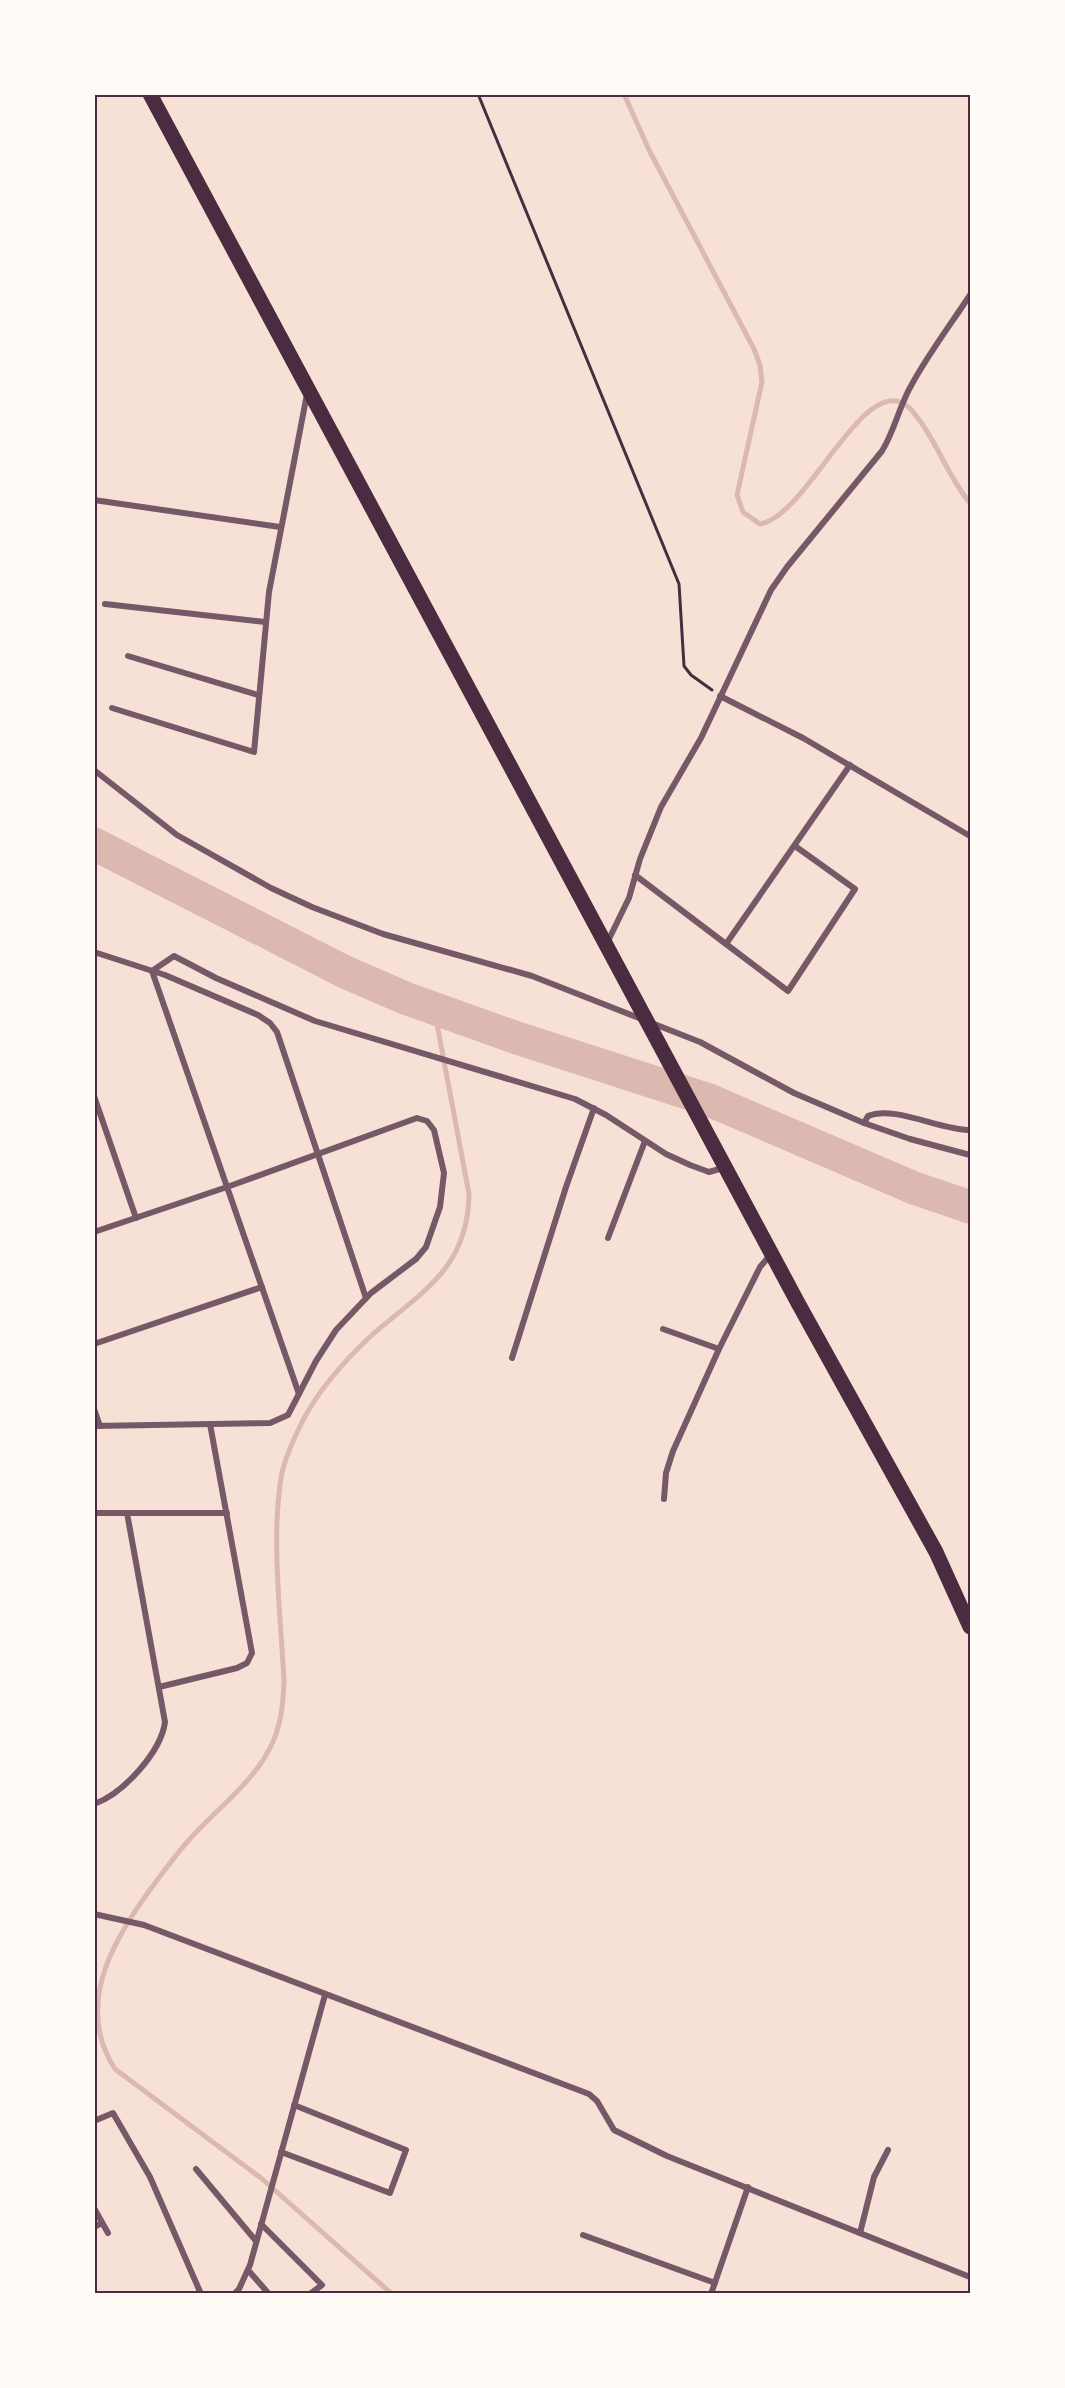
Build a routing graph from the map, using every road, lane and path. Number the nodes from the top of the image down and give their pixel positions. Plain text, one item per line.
1 (150, 94) edge
2 (478, 94) edge
3 (970, 295) edge
4 (308, 388) junction
5 (94, 500) edge
6 (280, 527) junction
7 (105, 604) dead end
8 (265, 622) junction
9 (128, 656) dead end
10 (258, 695) junction
11 (720, 696) junction
12 (112, 708) dead end
13 (849, 765) junction
14 (94, 770) edge
15 (970, 836) edge
16 (795, 846) junction
17 (635, 875) junction
18 (607, 944) junction
19 (726, 944) junction
20 (94, 952) edge
21 (152, 971) junction
22 (648, 1022) junction
23 (94, 1096) edge
24 (594, 1108) junction
25 (864, 1124) junction
26 (970, 1130) edge
27 (645, 1141) junction
28 (318, 1155) junction
29 (970, 1155) edge
30 (725, 1166) junction
31 (227, 1187) junction
32 (136, 1218) junction
33 (94, 1232) edge
34 (608, 1238) dead end
35 (771, 1253) junction
36 (262, 1287) junction
37 (366, 1298) junction
38 (663, 1329) dead end
39 (94, 1344) edge
40 (719, 1349) junction
41 (512, 1358) dead end
42 (299, 1394) junction
43 (94, 1409) edge
44 (210, 1424) junction
45 (97, 1426) edge
46 (664, 1499) dead end
47 (94, 1513) edge
48 (127, 1513) junction
49 (227, 1514) junction
50 (970, 1627) edge
51 (159, 1687) junction
52 (94, 1804) edge
53 (94, 1914) edge
54 (325, 1995) junction
55 (294, 2105) junction
56 (94, 2121) edge
57 (888, 2150) dead end
58 (281, 2152) junction
59 (196, 2169) dead end
60 (748, 2187) junction
61 (94, 2208) edge
62 (102, 2223) junction
63 (261, 2224) junction
64 (94, 2227) edge
65 (108, 2233) dead end
66 (861, 2233) junction
67 (583, 2235) dead end
68 (256, 2241) junction
69 (248, 2270) junction
70 (970, 2277) edge
71 (715, 2283) junction
72 (318, 2288) junction
73 (201, 2294) edge
74 (234, 2294) edge
75 (269, 2294) edge
76 (309, 2294) edge
77 (324, 2294) edge
78 (711, 2294) edge

1 - 4 main road
2 - 11 path
3 - 11 street
4 - 6 street
4 - 18 main road
5 - 6 street
6 - 8 street
7 - 8 street
8 - 10 street
9 - 10 street
10 - 12 street
11 - 13 street
11 - 17 street
13 - 15 street
13 - 16 street
14 - 22 street
16 - 19 street
16 - 19 street
17 - 18 street
17 - 19 street
18 - 22 main road
20 - 21 street
21 - 24 street
21 - 28 street
21 - 31 street
22 - 25 street
22 - 30 main road
23 - 32 street
24 - 27 street
24 - 41 street
25 - 26 street
25 - 29 street
27 - 30 street
27 - 34 street
28 - 31 street
28 - 37 street
28 - 37 street
30 - 35 main road
31 - 32 street
31 - 36 street
32 - 33 street
35 - 40 street
35 - 50 main road
36 - 39 street
36 - 42 street
37 - 42 street
38 - 40 street
40 - 46 street
42 - 44 street
43 - 45 street
44 - 45 street
44 - 49 street
47 - 48 street
48 - 49 street
48 - 51 street
49 - 51 street
51 - 52 street
53 - 54 street
54 - 55 street
54 - 60 street
55 - 58 street
55 - 58 street
56 - 73 street
57 - 66 street
58 - 63 street
59 - 68 street
60 - 66 street
60 - 71 street
61 - 62 street
62 - 64 street
62 - 65 street
63 - 68 street
63 - 72 street
66 - 70 street
67 - 71 street
68 - 69 street
69 - 74 street
69 - 75 street
71 - 78 street
72 - 76 street
72 - 77 street

